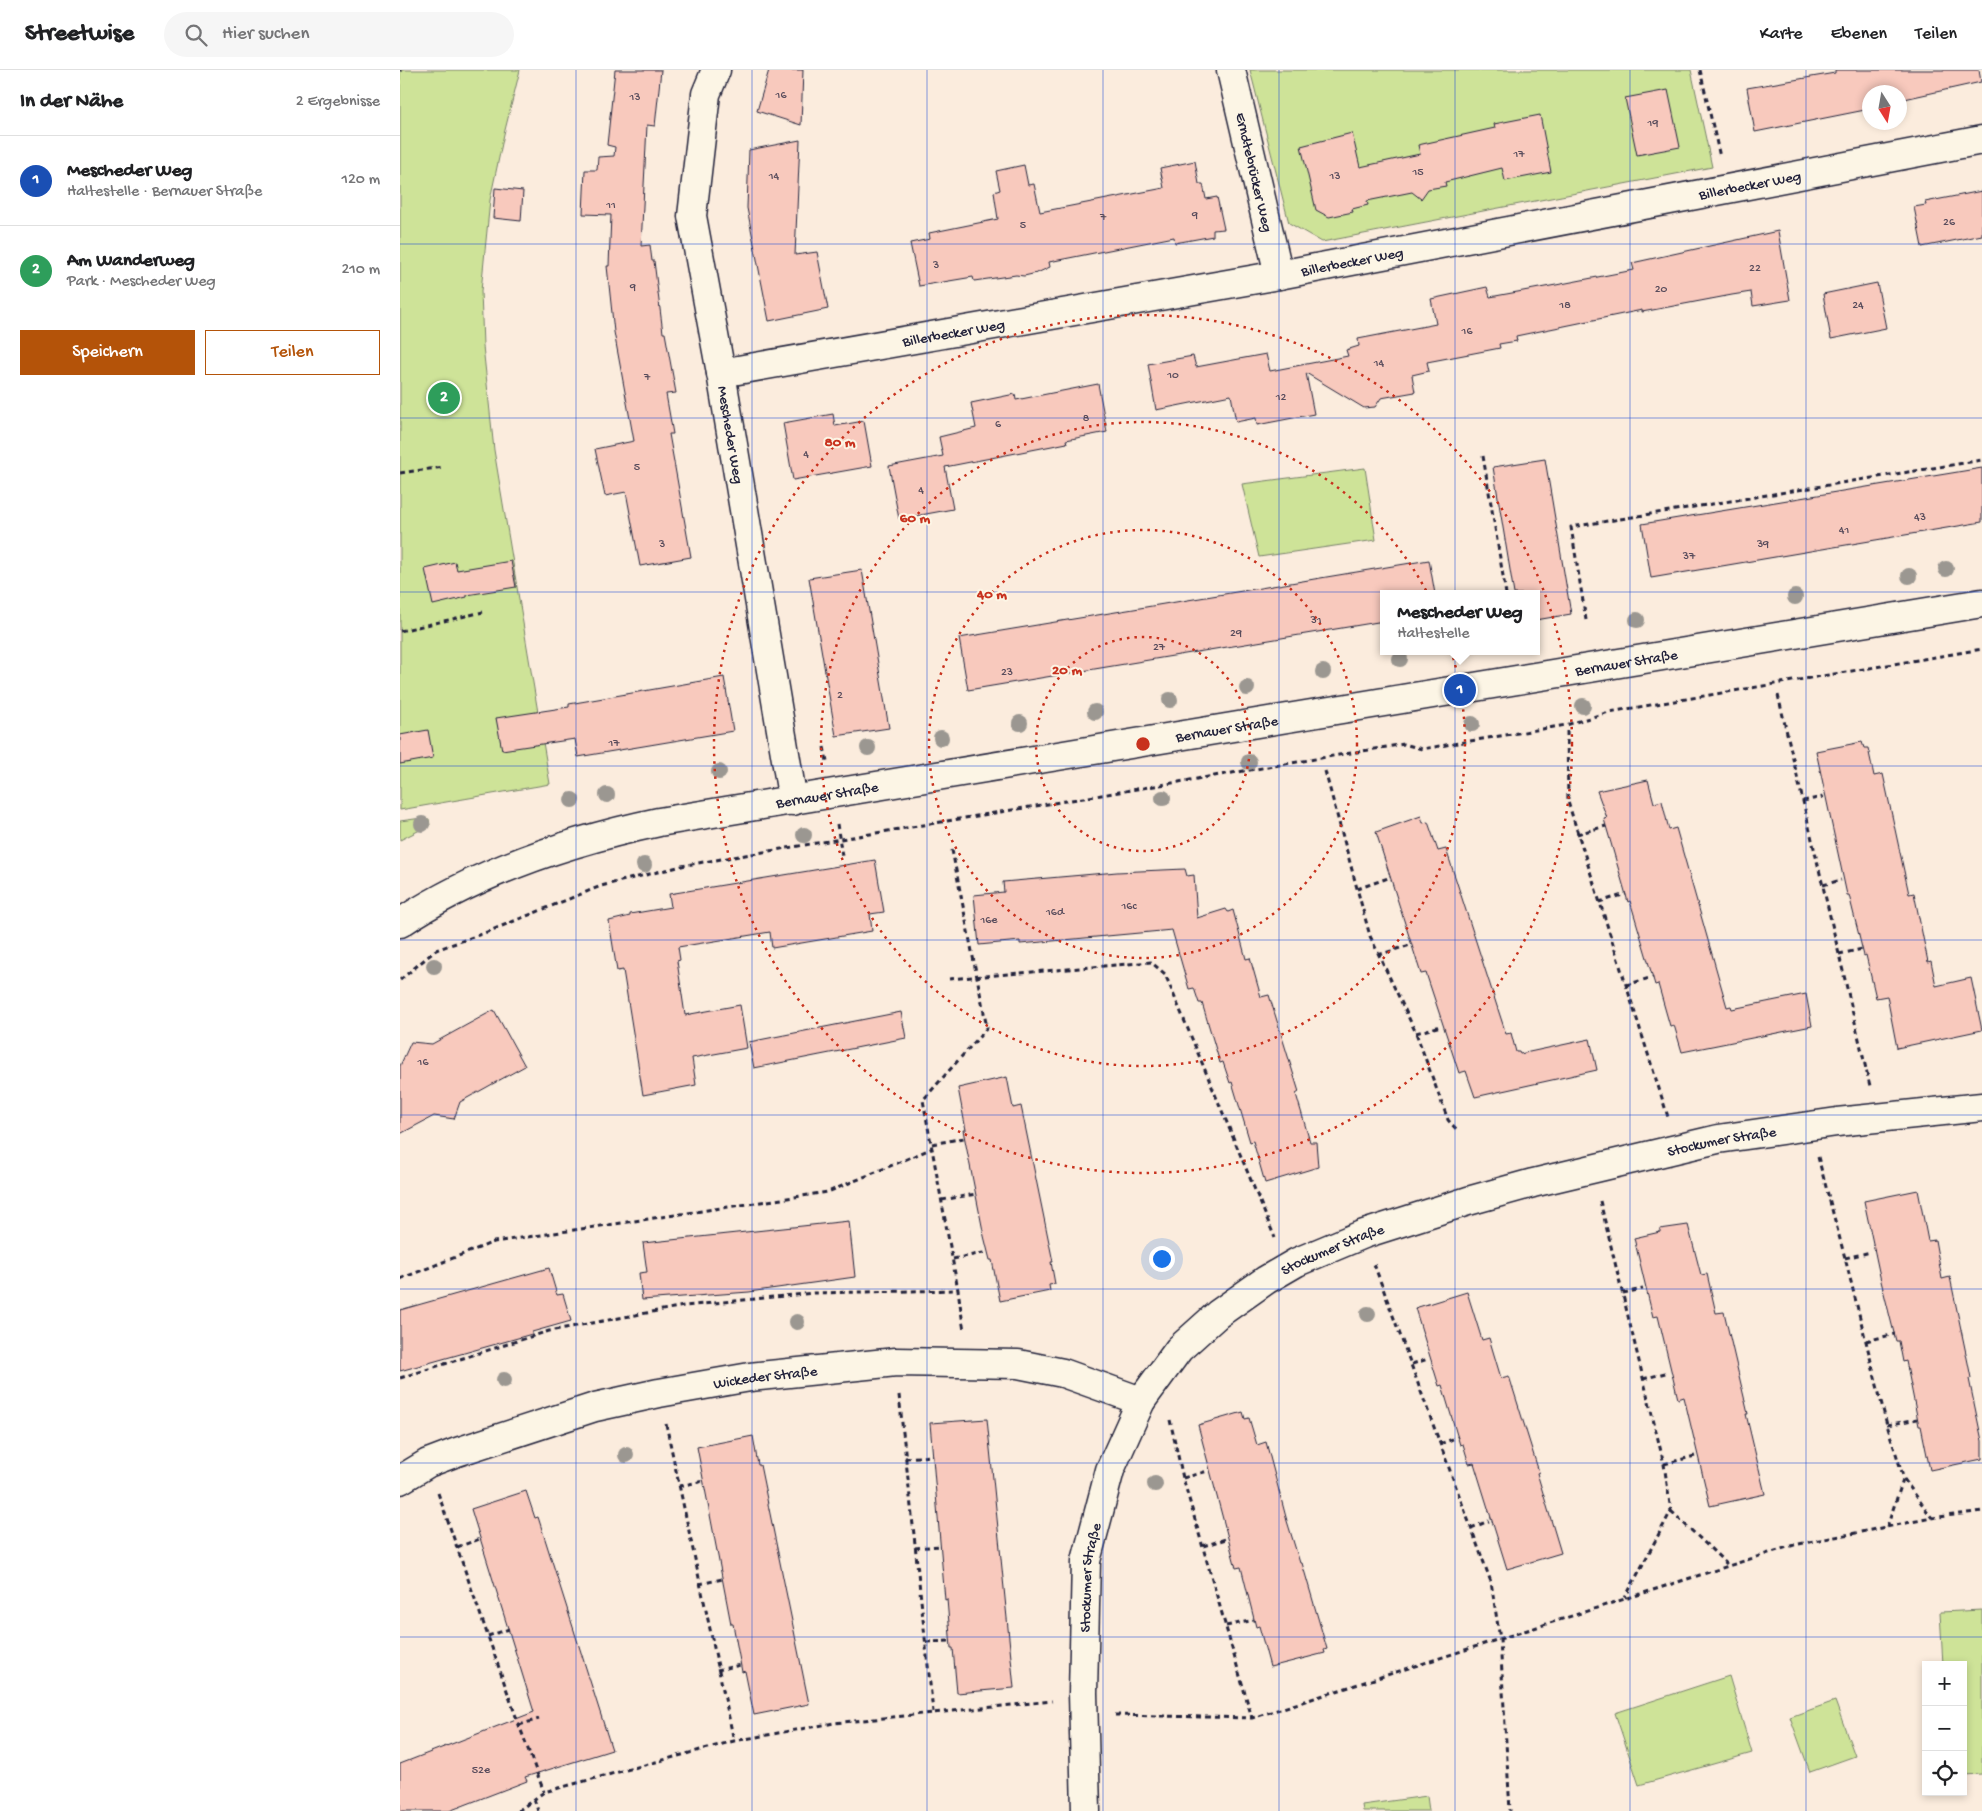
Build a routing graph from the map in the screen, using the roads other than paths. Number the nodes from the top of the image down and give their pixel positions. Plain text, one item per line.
1 (716, 70) edge
2 (1231, 70) edge
3 (1982, 140) edge
4 (1279, 275) junction
5 (721, 373) junction
6 (1982, 603) edge
7 (794, 801) junction
8 (400, 923) edge
9 (1982, 1107) edge
10 (1141, 1401) junction
11 (400, 1480) edge
12 (1086, 1811) edge

1 - 5 street, Mescheder Weg
2 - 4 street, Erndtebrücker Weg
3 - 4 street, Billerbecker Weg
4 - 5 street, Billerbecker Weg
5 - 7 street, Mescheder Weg
6 - 7 street, Bernauer Straße
7 - 8 street, Bernauer Straße
9 - 10 street, Stockumer Straße
10 - 11 street, Wickeder Straße
10 - 12 street, Stockumer Straße

